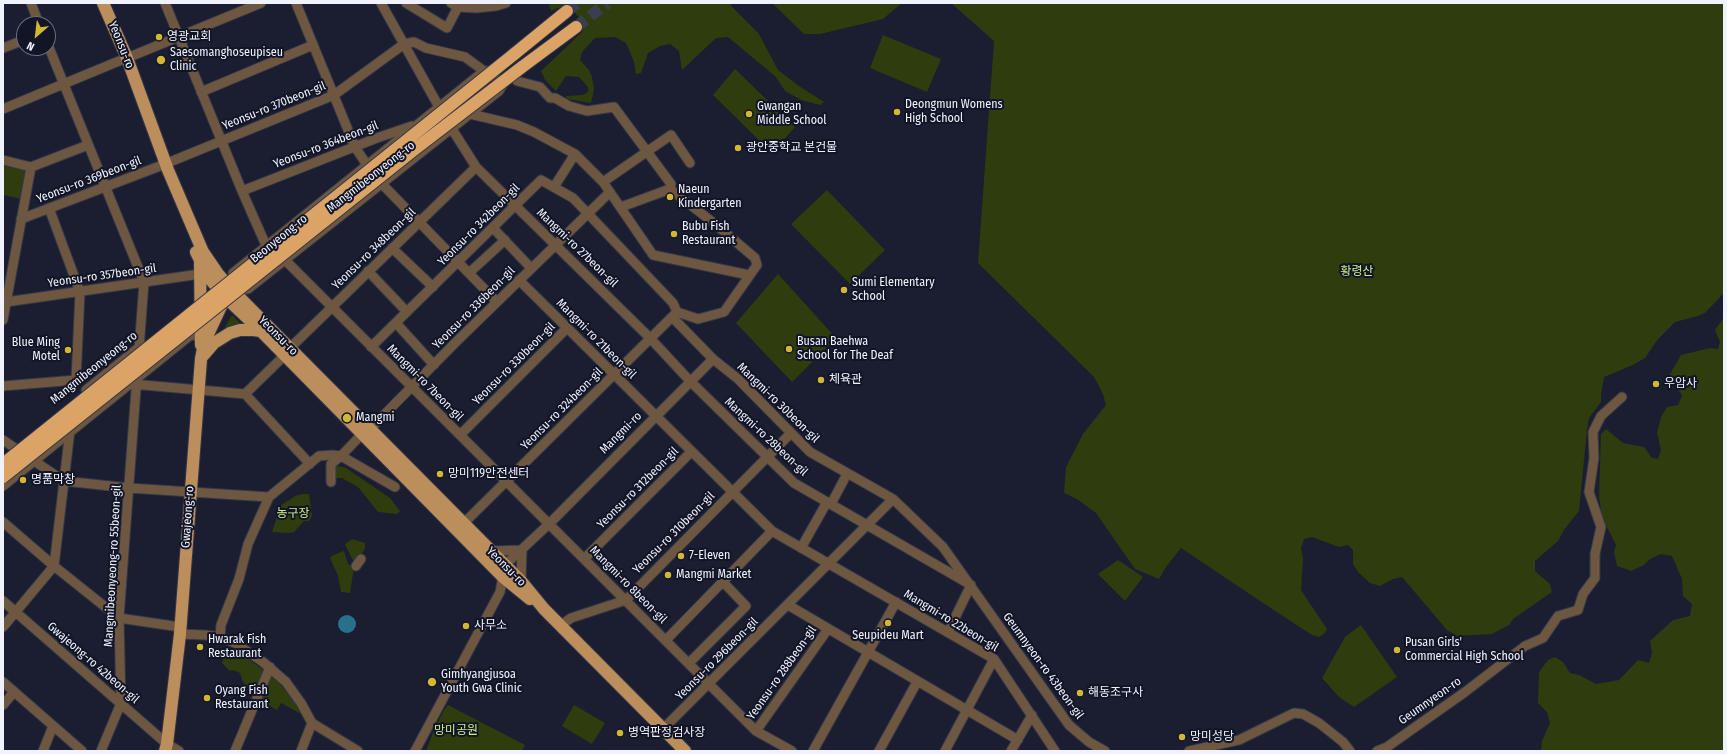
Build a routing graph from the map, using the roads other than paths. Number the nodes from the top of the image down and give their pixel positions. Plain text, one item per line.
1 (31, 3) edge
2 (95, 3) edge
3 (103, 3) edge
4 (165, 3) edge
5 (261, 3) edge
6 (296, 3) edge
7 (381, 3) edge
8 (406, 3) edge
9 (506, 3) edge
10 (457, 4) edge
11 (567, 11) tunnel mouth
12 (36, 16) edge
13 (576, 27) tunnel mouth
14 (179, 37) junction
15 (16, 43) edge
16 (404, 44) junction
17 (313, 45) junction
18 (3, 48) edge
19 (52, 56) edge
20 (123, 60) junction
21 (484, 71) junction
22 (517, 81) dead end
23 (63, 83) junction
24 (201, 92) junction
25 (334, 95) junction
26 (440, 107) junction
27 (3, 109) edge
28 (470, 114) junction
29 (419, 123) junction
30 (452, 129) junction
31 (221, 141) junction
32 (88, 145) junction
33 (355, 147) junction
34 (646, 152) junction
35 (575, 154) junction
36 (3, 160) edge
37 (690, 163) dead end
38 (162, 164) junction
39 (367, 165) junction
40 (31, 167) junction
41 (476, 167) junction
42 (604, 182) junction
43 (382, 184) junction
44 (105, 187) junction
45 (554, 187) junction
46 (670, 189) junction
47 (242, 191) junction
48 (610, 192) junction
49 (516, 206) junction
50 (49, 208) junction
51 (620, 208) junction
52 (588, 213) junction
53 (21, 219) junction
54 (419, 222) junction
55 (493, 228) junction
56 (504, 240) junction
57 (556, 244) junction
58 (266, 246) junction
59 (392, 248) junction
60 (285, 260) junction
61 (458, 262) junction
62 (200, 268) junction
63 (531, 268) junction
64 (368, 271) junction
65 (469, 273) junction
66 (749, 276) junction
67 (519, 280) junction
68 (144, 282) junction
69 (433, 287) junction
70 (80, 292) junction
71 (228, 293) junction
72 (200, 298) junction
73 (6, 302) junction
74 (497, 302) junction
75 (331, 307) junction
76 (407, 312) junction
77 (674, 314) junction
78 (3, 320) edge
79 (396, 323) junction
80 (567, 328) junction
81 (262, 331) junction
82 (650, 338) junction
83 (201, 339) junction
84 (139, 347) junction
85 (371, 347) junction
86 (287, 352) junction
87 (201, 359) junction
88 (713, 359) junction
89 (434, 365) junction
90 (112, 369) junction
91 (614, 374) junction
92 (76, 380) junction
93 (690, 381) junction
94 (135, 382) junction
95 (3, 386) edge
96 (413, 387) junction
97 (85, 390) junction
98 (198, 391) junction
99 (245, 394) junction
100 (1622, 397) dead end
101 (74, 399) junction
102 (655, 416) junction
103 (70, 432) junction
104 (366, 432) junction
105 (791, 433) junction
106 (460, 435) junction
107 (3, 440) edge
108 (14, 448) junction
109 (691, 452) junction
110 (3, 456) edge
111 (341, 456) junction
112 (767, 457) junction
113 (35, 460) junction
114 (3, 464) edge
115 (310, 464) junction
116 (847, 474) junction
117 (3, 477) edge
118 (64, 481) junction
119 (507, 481) junction
120 (331, 482) dead end
121 (3, 486) edge
122 (395, 487) dead end
123 (129, 488) junction
124 (190, 492) junction
125 (732, 492) junction
126 (269, 497) junction
127 (893, 499) junction
128 (829, 503) junction
129 (3, 522) edge
130 (550, 523) junction
131 (463, 524) junction
132 (868, 525) junction
133 (772, 531) junction
134 (801, 548) junction
135 (522, 550) junction
136 (490, 551) junction
137 (584, 558) junction
138 (829, 564) junction
139 (54, 566) junction
140 (504, 571) junction
141 (521, 581) junction
142 (723, 582) junction
143 (972, 585) junction
144 (626, 600) junction
145 (3, 601) edge
146 (896, 602) junction
147 (788, 605) junction
148 (544, 609) junction
149 (16, 612) junction
150 (120, 618) junction
151 (560, 626) junction
152 (3, 627) edge
153 (828, 629) junction
154 (180, 631) junction
155 (948, 632) junction
156 (220, 637) junction
157 (666, 640) junction
158 (868, 653) junction
159 (994, 659) junction
160 (689, 663) junction
161 (270, 667) junction
162 (3, 682) edge
163 (917, 682) junction
164 (709, 684) junction
165 (14, 692) junction
166 (121, 703) junction
167 (3, 705) edge
168 (966, 711) junction
169 (1032, 715) junction
170 (312, 724) junction
171 (53, 726) junction
172 (663, 729) junction
173 (756, 731) junction
174 (1018, 740) junction
175 (166, 748) edge
176 (42, 751) edge
177 (82, 751) edge
178 (101, 751) edge
179 (179, 751) edge
180 (235, 751) edge
181 (301, 751) edge
182 (358, 751) edge
183 (415, 751) edge
184 (685, 751) edge
185 (792, 751) edge
186 (813, 751) edge
187 (879, 751) edge
188 (945, 751) edge
189 (1011, 751) edge
190 (1055, 751) edge
191 (1105, 751) edge
192 (1189, 751) edge
193 (1350, 751) edge
194 (1377, 751) edge

1 - 12 street
2 - 20 main road, Yeonsu-ro
3 - 20 main road, Yeonsu-ro
4 - 14 street
5 - 14 street
6 - 17 street
7 - 16 street
8 - 10 street
9 - 10 street
11 - 114 highway, Beonyeong-ro, bridge
13 - 117 highway, Beonyeong-ro, bridge
14 - 20 street
14 - 24 street
15 - 18 street
16 - 21 street, Mangmibeonyeong-ro
16 - 25 street, Yeonsu-ro 370beon-gil
16 - 26 street
17 - 24 street
17 - 25 street
19 - 23 street
20 - 23 street
20 - 38 main road, Yeonsu-ro
21 - 26 street, Mangmibeonyeong-ro
21 - 28 street, Mangmibeonyeong-ro
22 - 34 street
23 - 27 street
23 - 32 street
24 - 31 street
25 - 31 street, Yeonsu-ro 370beon-gil
25 - 33 street
26 - 29 street, Mangmibeonyeong-ro
28 - 30 street, Mangmibeonyeong-ro
28 - 35 street
29 - 33 street, Yeonsu-ro 364beon-gil
29 - 39 street, Mangmibeonyeong-ro
30 - 41 street, Mangmi-ro 27beon-gil
30 - 43 street, Mangmibeonyeong-ro
31 - 38 street, Yeonsu-ro 370beon-gil
31 - 47 street
32 - 40 street
32 - 44 street
33 - 39 street
33 - 47 street, Yeonsu-ro 364beon-gil
34 - 37 street
34 - 42 street
34 - 46 street
35 - 42 street
35 - 45 street
36 - 40 street
38 - 44 street, Yeonsu-ro 369beon-gil
38 - 62 main road, Yeonsu-ro
38 - 71 main road, Yeonsu-ro
39 - 58 street, Mangmibeonyeong-ro
40 - 53 street
41 - 49 street, Mangmi-ro 27beon-gil
41 - 54 street, Yeonsu-ro 348beon-gil
42 - 48 street
43 - 54 street
43 - 60 street, Mangmibeonyeong-ro
44 - 50 street, Yeonsu-ro 369beon-gil
44 - 68 street
45 - 49 street, Yeonsu-ro 342beon-gil
45 - 52 street
46 - 51 street
46 - 66 street
47 - 58 street
48 - 51 street
48 - 52 street, Yeonsu-ro 336beon-gil
49 - 55 street, Yeonsu-ro 342beon-gil
49 - 57 street, Mangmi-ro 27beon-gil
50 - 53 street, Yeonsu-ro 369beon-gil
50 - 70 street
51 - 66 street
52 - 57 street, Yeonsu-ro 336beon-gil
52 - 77 street
53 - 73 street
54 - 59 street, Yeonsu-ro 348beon-gil
54 - 61 street
55 - 56 street, Yeonsu-ro 336beon-gil
55 - 61 street, Yeonsu-ro 342beon-gil
56 - 63 street, Yeonsu-ro 336beon-gil
56 - 65 street
57 - 63 street, Yeonsu-ro 336beon-gil
57 - 82 street, Mangmi-ro 27beon-gil
58 - 71 street, Mangmibeonyeong-ro
59 - 64 street, Yeonsu-ro 348beon-gil
59 - 69 street
60 - 71 street, Mangmibeonyeong-ro
60 - 75 street, Mangmi-ro 7beon-gil
61 - 65 street
61 - 69 street, Yeonsu-ro 342beon-gil
62 - 68 street, Yeonsu-ro 357beon-gil
62 - 71 main road, Yeonsu-ro
62 - 72 main road
63 - 67 street, Yeonsu-ro 336beon-gil
64 - 75 street, Yeonsu-ro 348beon-gil
64 - 76 street
65 - 74 street
66 - 77 street
67 - 74 street, Yeonsu-ro 336beon-gil
67 - 80 street, Mangmi-ro 21beon-gil
68 - 70 street, Yeonsu-ro 357beon-gil
68 - 84 street, Mangmibeonyeong-ro 55beon-gil
69 - 76 street, Yeonsu-ro 342beon-gil
70 - 73 street, Yeonsu-ro 357beon-gil
70 - 92 street
71 - 81 main road, Yeonsu-ro
71 - 86 main road, Yeonsu-ro
71 - 87 main road, Gwajeong-ro
72 - 83 main road
72 - 84 street, Mangmibeonyeong-ro
73 - 78 street
74 - 89 street, Yeonsu-ro 336beon-gil
75 - 85 street, Mangmi-ro 7beon-gil
75 - 86 street, Yeonsu-ro 348beon-gil
76 - 79 street, Yeonsu-ro 342beon-gil
77 - 82 street, Yeonsu-ro 324beon-gil
77 - 88 street
79 - 85 street, Yeonsu-ro 342beon-gil
79 - 89 street, Yeonsu-ro 336beon-gil
80 - 91 street, Mangmi-ro 21beon-gil
80 - 106 street, Yeonsu-ro 330beon-gil
81 - 86 main road, Yeonsu-ro
81 - 87 main road
82 - 91 street, Yeonsu-ro 324beon-gil
82 - 93 street, Mangmi-ro 27beon-gil
83 - 87 main road
83 - 94 street
84 - 90 street, Mangmibeonyeong-ro
84 - 94 street, Mangmibeonyeong-ro 55beon-gil
85 - 96 street, Mangmi-ro 7beon-gil
86 - 99 street, Yeonsu-ro
86 - 104 main road, Yeonsu-ro
87 - 98 main road, Gwajeong-ro
88 - 93 street, Mangmi-ro
88 - 105 street, Mangmi-ro 30beon-gil
89 - 96 street, Yeonsu-ro 336beon-gil
90 - 94 street
90 - 97 street, Mangmibeonyeong-ro
91 - 102 street, Mangmi-ro 21beon-gil
91 - 119 street, Yeonsu-ro 324beon-gil
92 - 95 street
92 - 97 street
93 - 102 street, Mangmi-ro
93 - 112 street, Mangmi-ro 28beon-gil
94 - 98 street
94 - 103 street
94 - 123 street, Mangmibeonyeong-ro 55beon-gil
96 - 104 street, Yeonsu-ro 336beon-gil
96 - 106 street, Mangmi-ro 7beon-gil
97 - 101 street, Mangmibeonyeong-ro
98 - 99 street
98 - 124 main road, Gwajeong-ro
99 - 115 street
100 - 194 street, Geumnyeon-ro
101 - 103 street
101 - 108 street, Mangmibeonyeong-ro
102 - 109 street, Mangmi-ro 22beon-gil
102 - 130 street, Mangmi-ro
103 - 113 street
103 - 118 street
104 - 111 street, Yeonsu-ro 336beon-gil
104 - 131 main road, Yeonsu-ro
104 - 140 main road, Yeonsu-ro
105 - 112 street, Yeonsu-ro 310beon-gil
105 - 116 street, Mangmi-ro 30beon-gil
106 - 119 street, Mangmi-ro 7beon-gil
107 - 108 street
108 - 110 street, Mangmibeonyeong-ro
108 - 113 street
109 - 125 street, Mangmi-ro 22beon-gil
109 - 137 street, Yeonsu-ro 312beon-gil
111 - 115 street
111 - 120 street, Yeonsu-ro 336beon-gil
111 - 122 street
112 - 125 street, Yeonsu-ro 310beon-gil
112 - 128 street, Mangmi-ro 28beon-gil
113 - 118 street
113 - 121 street
115 - 126 street
116 - 127 street, Mangmi-ro 30beon-gil
116 - 128 street
118 - 123 street
118 - 139 street
119 - 130 street, Mangmi-ro 7beon-gil
119 - 131 street, Yeonsu-ro 324beon-gil
123 - 124 street
123 - 150 street, Mangmibeonyeong-ro 55beon-gil
124 - 126 street
124 - 154 main road, Gwajeong-ro
125 - 133 street, Mangmi-ro 22beon-gil
125 - 144 street, Yeonsu-ro 310beon-gil
126 - 156 street
127 - 132 street, Yeonsu-ro 296beon-gil
127 - 143 street, Mangmi-ro 30beon-gil
128 - 132 street, Mangmi-ro 28beon-gil
128 - 134 street
129 - 139 street
130 - 135 street, Mangmi-ro
130 - 137 street, Mangmi-ro 8beon-gil
131 - 136 main road, Yeonsu-ro
132 - 138 street, Yeonsu-ro 296beon-gil
132 - 143 street, Mangmi-ro 28beon-gil
133 - 134 street, Mangmi-ro 22beon-gil
133 - 142 street
134 - 138 street, Mangmi-ro 22beon-gil
135 - 136 street
135 - 140 street, Mangmi-ro
135 - 141 street
136 - 140 main road, Yeonsu-ro
137 - 144 street, Mangmi-ro 8beon-gil
138 - 146 street, Mangmi-ro 22beon-gil
138 - 147 street, Yeonsu-ro 296beon-gil
139 - 149 street
139 - 150 street
140 - 141 main road, Yeonsu-ro
140 - 148 main road, Yeonsu-ro
140 - 183 street
141 - 148 main road, Yeonsu-ro
142 - 157 street
142 - 160 street
143 - 155 street
143 - 191 street, Geumnyeon-ro 43beon-gil
144 - 151 street, Yeonsu-ro 310beon-gil
144 - 157 street, Mangmi-ro 8beon-gil
145 - 149 street, Gwajeong-ro 42beon-gil
146 - 155 street, Mangmi-ro 22beon-gil
146 - 158 street
147 - 153 street
147 - 164 street, Yeonsu-ro 296beon-gil
148 - 151 main road, Yeonsu-ro
149 - 152 street
149 - 166 street, Gwajeong-ro 42beon-gil
150 - 154 street
150 - 166 street, Mangmibeonyeong-ro 55beon-gil
151 - 172 main road, Yeonsu-ro
153 - 158 street
153 - 173 street, Yeonsu-ro 288beon-gil
154 - 156 street
154 - 175 main road, Gwajeong-ro
155 - 159 street, Mangmi-ro 22beon-gil
156 - 161 street
157 - 160 street, Mangmi-ro 8beon-gil
158 - 163 street
158 - 186 street
159 - 168 street
159 - 169 street, Mangmi-ro 22beon-gil
160 - 164 street, Mangmi-ro 8beon-gil
161 - 170 street
161 - 180 street
162 - 165 street
163 - 168 street
163 - 187 street
164 - 172 street, Yeonsu-ro 296beon-gil
164 - 173 street, Mangmi-ro 8beon-gil
165 - 167 street
165 - 171 street
166 - 175 street, Gwajeong-ro 42beon-gil
166 - 178 street, Mangmibeonyeong-ro 55beon-gil
168 - 174 street
168 - 188 street
169 - 174 street
169 - 190 street, Mangmi-ro 22beon-gil
170 - 181 street
170 - 182 street
171 - 176 street
171 - 177 street
172 - 184 main road, Yeonsu-ro
173 - 185 street, Mangmi-ro 8beon-gil
174 - 189 street
175 - 179 street, Gwajeong-ro 42beon-gil
192 - 193 street

